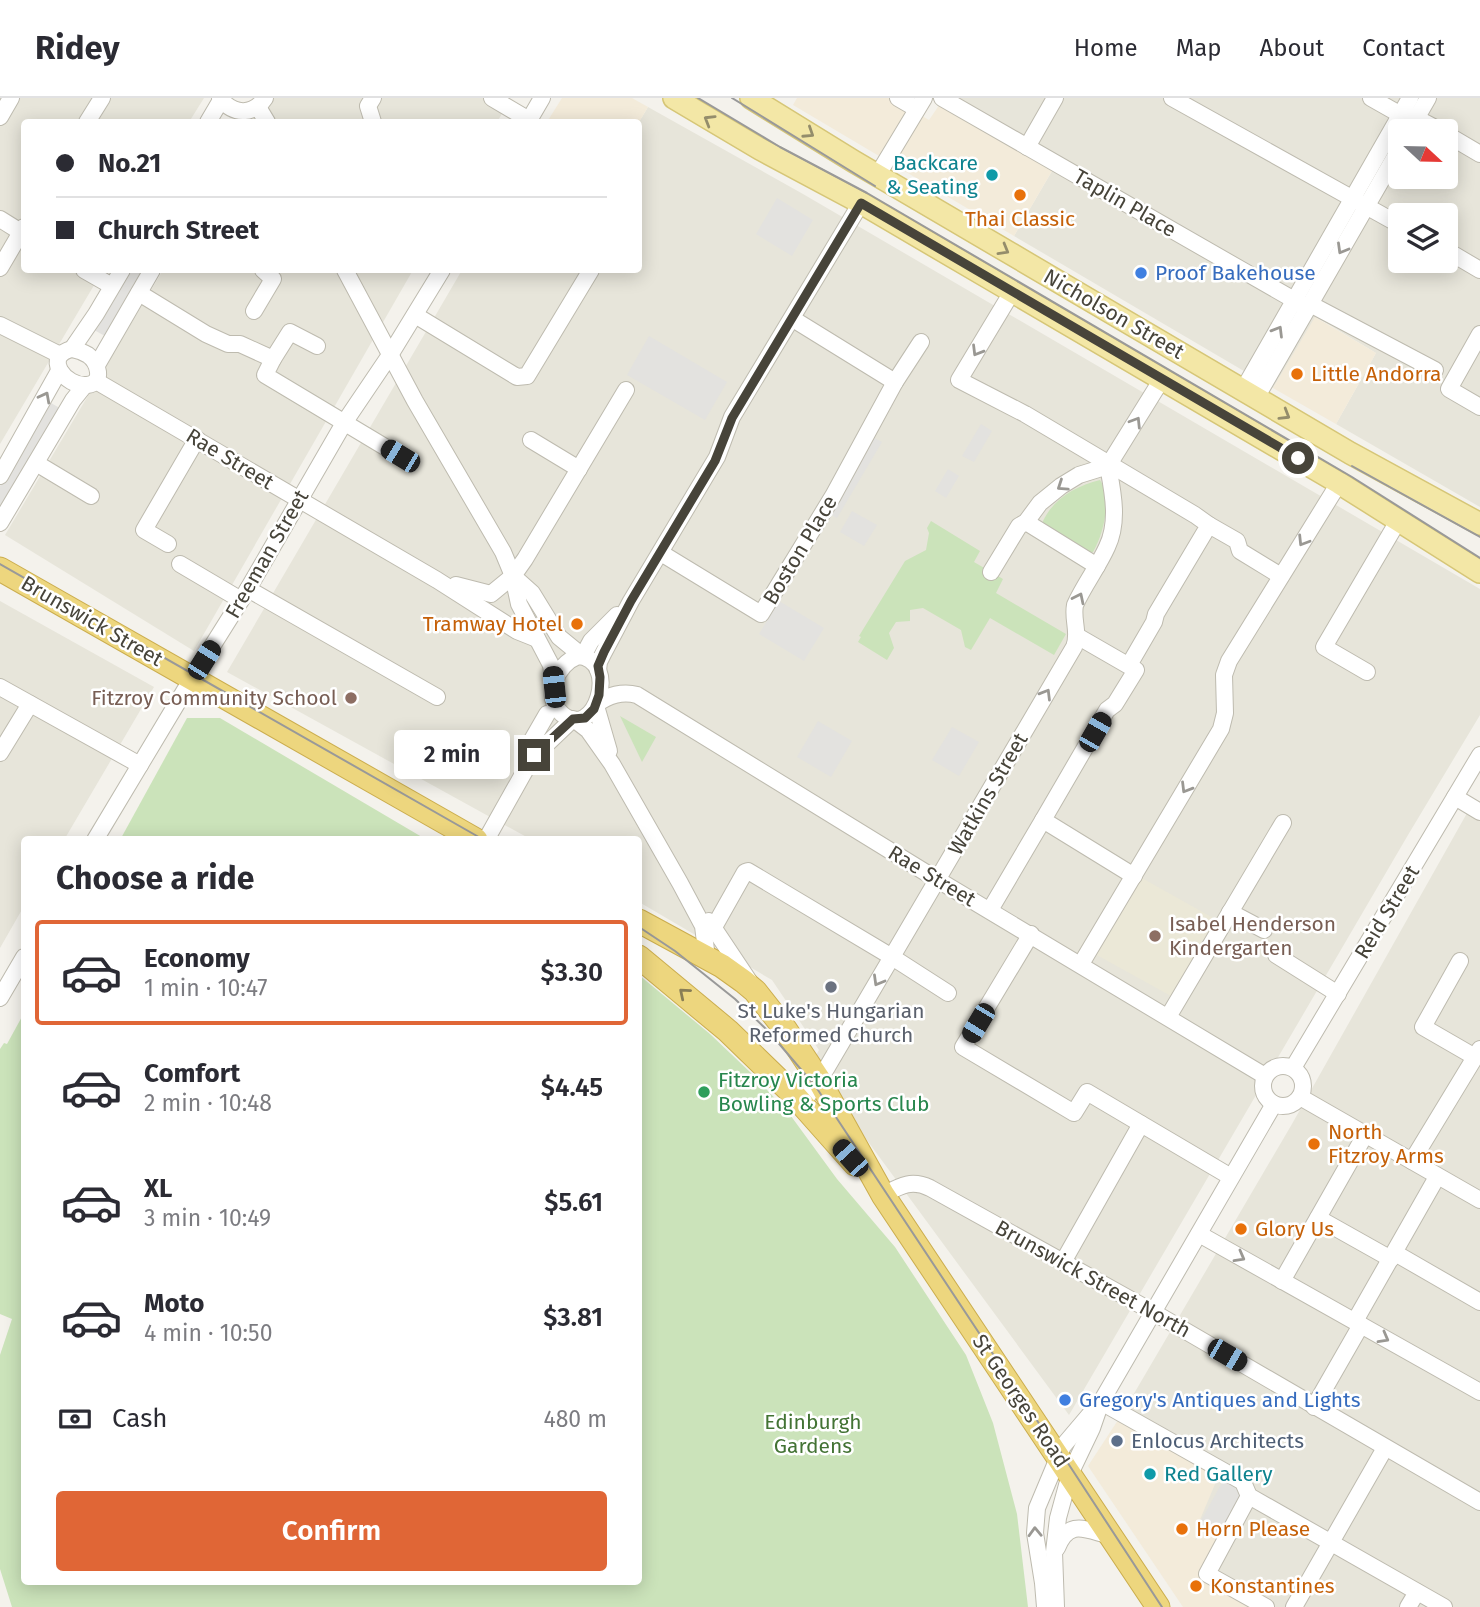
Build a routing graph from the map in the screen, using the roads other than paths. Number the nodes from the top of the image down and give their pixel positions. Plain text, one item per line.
1 (11, 98) edge
2 (102, 98) edge
3 (373, 98) edge
4 (492, 98) edge
5 (542, 98) edge
6 (674, 98) edge
7 (751, 98) edge
8 (898, 98) edge
9 (942, 98) edge
10 (1055, 98) edge
11 (1172, 98) edge
12 (1371, 98) edge
13 (1429, 98) edge
14 (221, 99) edge
15 (920, 103) edge
16 (251, 110) edge
17 (1408, 115) edge
18 (0, 117) edge
19 (89, 119) edge
20 (210, 119) edge
21 (372, 119) edge
22 (526, 119) edge
23 (530, 119) edge
24 (1458, 141) edge
25 (1027, 147) junction
26 (1480, 154) edge
27 (1388, 165) edge
28 (877, 176) junction
29 (861, 203) junction
30 (1360, 204) junction
31 (0, 219) edge
32 (1388, 219) edge
33 (21, 230) edge
34 (21, 234) edge
35 (1458, 257) edge
36 (0, 268) edge
37 (1480, 270) edge
38 (89, 273) edge
39 (120, 273) edge
40 (150, 273) edge
41 (266, 273) edge
42 (347, 273) edge
43 (440, 273) edge
44 (589, 273) edge
45 (112, 286) junction
46 (1012, 292) junction
47 (139, 293) junction
48 (1305, 304) junction
49 (254, 311) dead end
50 (415, 316) junction
51 (793, 319) junction
52 (0, 325) edge
53 (1480, 334) edge
54 (921, 342) dead end
55 (317, 345) dead end
56 (390, 355) junction
57 (64, 358) junction
58 (272, 359) junction
59 (1434, 370) dead end
60 (93, 377) junction
61 (1162, 379) junction
62 (895, 382) junction
63 (626, 390) dead end
64 (1250, 394) junction
65 (1480, 407) edge
66 (344, 423) junction
67 (197, 439) junction
68 (531, 440) dead end
69 (6, 453) edge
70 (400, 456) dead end
71 (36, 463) junction
72 (1109, 465) junction
73 (579, 469) junction
74 (0, 477) edge
75 (1339, 483) junction
76 (91, 496) dead end
77 (299, 499) junction
78 (1026, 522) junction
79 (1398, 522) junction
80 (0, 523) edge
81 (1480, 524) edge
82 (1209, 525) junction
83 (168, 544) dead end
84 (661, 553) junction
85 (180, 564) dead end
86 (1097, 566) junction
87 (0, 569) edge
88 (991, 572) dead end
89 (1480, 572) edge
90 (513, 576) junction
91 (1281, 576) junction
92 (437, 580) junction
93 (245, 594) junction
94 (631, 601) junction
95 (1077, 636) junction
96 (537, 639) junction
97 (582, 656) junction
98 (1129, 665) junction
99 (598, 670) junction
100 (1367, 672) dead end
101 (192, 678) junction
102 (0, 687) edge
103 (554, 687) junction
104 (437, 697) dead end
105 (30, 704) junction
106 (596, 705) junction
107 (547, 714) dead end
108 (574, 720) junction
109 (0, 753) edge
110 (1480, 755) edge
111 (532, 758) junction
112 (612, 764) junction
113 (140, 765) junction
114 (1455, 797) junction
115 (1480, 812) edge
116 (1043, 820) junction
117 (1283, 822) dead end
118 (97, 836) edge
119 (469, 836) edge
120 (488, 836) edge
121 (1134, 876) junction
122 (937, 879) junction
123 (680, 883) junction
124 (990, 910) junction
125 (1230, 912) junction
126 (642, 923) edge
127 (714, 927) junction
128 (1264, 930) dead end
129 (1031, 934) junction
130 (1276, 955) dead end
131 (892, 957) junction
132 (707, 958) junction
133 (642, 959) edge
134 (1460, 961) dead end
135 (21, 962) edge
136 (1081, 964) junction
137 (755, 991) junction
138 (948, 993) dead end
139 (1338, 994) junction
140 (0, 998) edge
141 (1168, 1017) junction
142 (1476, 1063) edge
143 (1293, 1068) junction
144 (1265, 1076) junction
145 (819, 1080) junction
146 (1300, 1097) junction
147 (802, 1104) junction
148 (1274, 1104) junction
149 (1141, 1124) junction
150 (1365, 1135) junction
151 (1412, 1161) junction
152 (1231, 1177) junction
153 (1437, 1177) junction
154 (883, 1195) junction
155 (1480, 1200) edge
156 (1318, 1218) junction
157 (1199, 1234) junction
158 (1393, 1256) junction
159 (1063, 1262) junction
160 (1282, 1281) junction
161 (1480, 1302) edge
162 (1153, 1312) junction
163 (1358, 1323) junction
164 (1480, 1392) edge
165 (1101, 1402) junction
166 (1314, 1407) junction
167 (1385, 1448) junction
168 (1064, 1465) junction
169 (1249, 1496) junction
170 (1480, 1502) edge
171 (1110, 1536) junction
172 (1331, 1542) junction
173 (1054, 1562) junction
174 (1417, 1592) junction
175 (1045, 1607) edge
176 (1056, 1607) edge
177 (1158, 1607) edge
178 (1266, 1607) edge
179 (1294, 1607) edge
180 (1408, 1607) edge
181 (1444, 1607) edge

1 - 18 street
2 - 19 street
3 - 21 street
4 - 22 street
5 - 23 street
29 -> 6 main road, Nicholson Street
7 -> 28 main road, Nicholson Street
8 - 15 street
9 - 25 street, Taplin Place
10 - 25 street
11 - 30 street
12 - 17 street
13 - 17 street
14 - 16 street
14 - 20 street
15 - 28 street
17 - 30 street
24 - 26 street
25 - 48 street, Taplin Place
27 - 30 street
28 -> 64 main road, Nicholson Street
29 - 46 main road, Nicholson Street
29 - 51 street
30 - 32 street
30 - 48 street
31 - 33 street
34 - 36 street
35 - 37 street
38 - 45 street
39 - 45 street
40 - 47 street
41 - 49 street
42 - 56 street
43 - 50 street, Freeman Street
44 - 50 street
45 - 57 street
46 - 61 main road, Nicholson Street
46 -> 72 street
47 - 58 street
47 - 60 street
48 - 59 street, Taplin Place
48 - 64 street
50 - 56 street, Freeman Street
51 - 62 street
51 - 84 street
52 - 57 street
53 - 65 street
54 - 62 street, Boston Place
55 - 58 street
56 - 66 street, Freeman Street
56 - 90 street
57 - 60 street
57 - 60 street
69 -> 57 street
58 - 66 street
60 - 67 street, Rae Street
60 - 71 street
72 -> 61 street
61 - 75 main road, Nicholson Street
62 - 84 street, Boston Place
63 - 73 street
64 -> 81 main road, Nicholson Street
66 - 70 street
66 - 77 street, Freeman Street
67 - 77 street, Rae Street
67 - 83 street
68 - 73 street
69 - 74 street
71 - 76 street
71 - 80 street
72 -> 78 street
72 - 82 street
72 - 86 street, Watkins Street
73 - 90 street
75 - 79 main road, Nicholson Street
75 -> 91 street
77 - 92 street, Rae Street
77 - 93 street, Freeman Street
78 - 86 street
78 - 88 street
79 - 89 main road, Nicholson Street
79 - 100 street
82 - 91 street
82 - 98 street
84 - 94 street
85 - 93 street
95 -> 86 street, Watkins Street
87 - 101 highway, Brunswick Street
90 - 92 street, Rae Street
90 - 96 street
90 - 97 street
91 -> 121 street
92 - 96 street, Rae Street
93 - 101 street, Freeman Street
93 - 104 street
94 - 97 street
94 - 99 street
95 - 98 street
122 -> 95 street, Watkins Street
96 - 103 street
97 - 99 street
97 - 103 street
98 - 116 street
99 - 106 street
101 - 113 street, Freeman Street
101 - 119 highway, Brunswick Street
102 - 105 street
103 - 108 street
105 - 109 street
105 - 113 street
106 - 108 street
106 - 112 street
106 - 122 street, Rae Street
107 - 111 street
108 - 111 street
108 - 112 street
110 - 114 street, Reid Street
111 - 120 street
112 - 123 street
113 - 118 street, Freeman Street
114 - 115 street
114 - 139 street, Reid Street
116 - 121 street
116 - 124 street
117 - 125 street
121 - 136 street
122 - 124 street, Rae Street
122 - 131 street, Watkins Street
123 - 127 street
123 - 132 street
124 - 129 street, Rae Street
125 - 128 street
125 - 141 street
126 - 132 highway
127 - 131 street
127 - 137 street
129 - 136 street, Rae Street
129 - 149 street
130 - 139 street
131 - 138 street
131 -> 145 street, Watkins Street
132 - 137 highway
147 -> 133 highway, St Georges Road
134 - 142 street
135 - 140 street
136 - 141 street, Rae Street
137 - 145 highway, St Georges Road
139 - 143 street, Reid Street
141 - 144 street, Rae Street
142 - 151 street
143 - 144 street
143 - 146 street
144 - 148 street
145 - 147 street, Watkins Street
145 - 154 highway, St Georges Road
146 - 148 street
146 - 150 street
147 - 154 highway, St Georges Road
148 - 152 street
149 - 152 street
149 - 159 street
150 - 151 street
150 - 156 street
151 - 153 street
152 - 157 street
153 - 155 street
153 - 158 street
154 - 159 street, Brunswick Street North
154 - 168 highway, St Georges Road
156 - 158 street
156 - 160 street
157 -> 160 street
157 - 162 street
158 - 161 street
158 - 163 street
159 - 162 street, Brunswick Street North
160 - 163 street
162 - 165 street
162 - 166 street, Brunswick Street North
163 -> 164 street
163 - 166 street
165 - 168 street
165 - 169 street
166 - 167 street, Brunswick Street North
167 - 170 street, Brunswick Street North
167 - 172 street
168 - 171 highway, St Georges Road
168 - 173 street
175 -> 168 street
169 - 172 street
169 - 178 street
171 - 173 street
171 - 177 highway, St Georges Road
172 - 174 street
172 - 179 street
173 - 176 street
174 - 180 street
174 - 181 street

